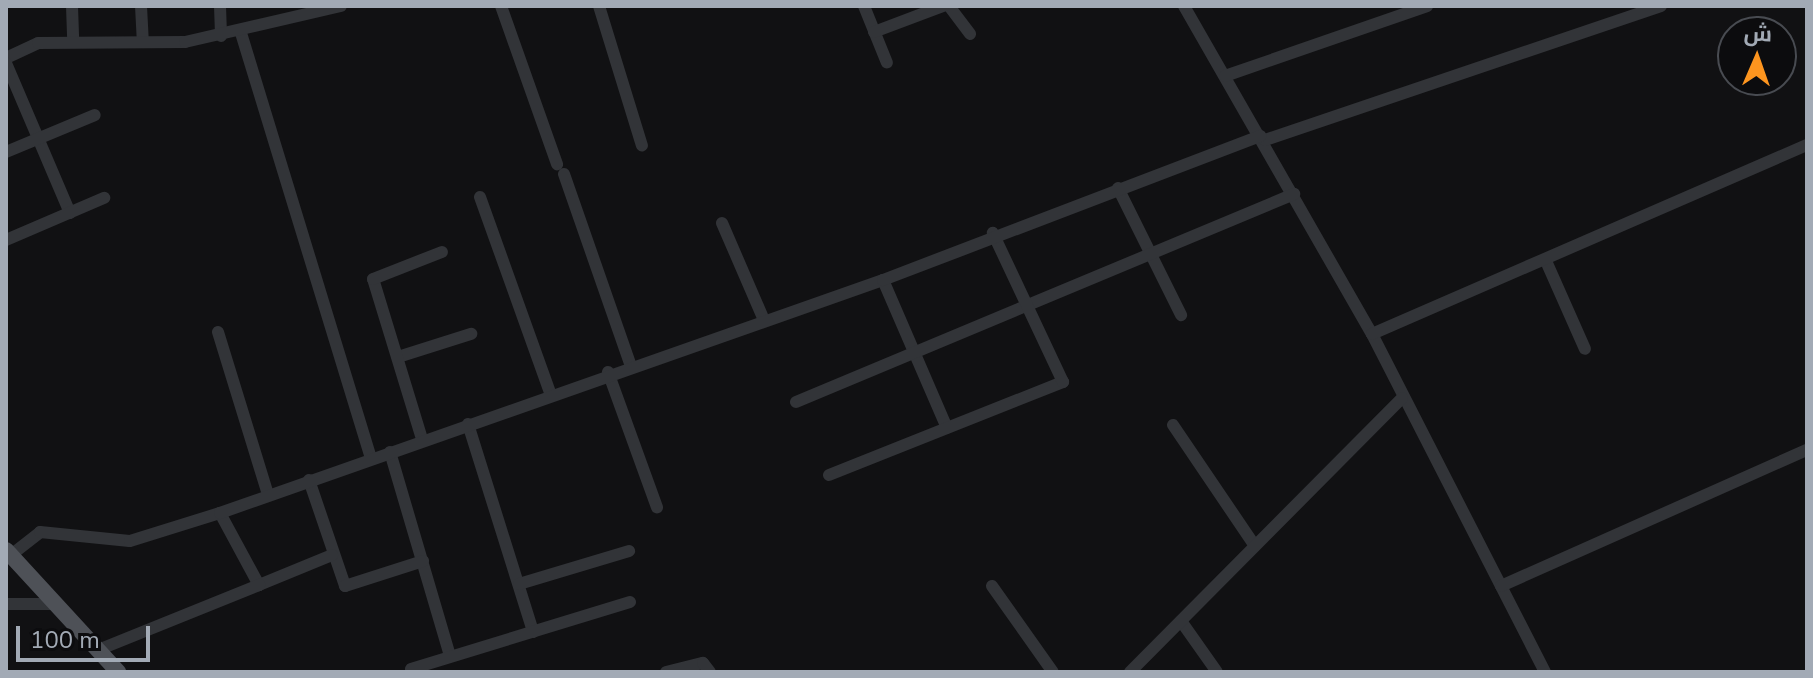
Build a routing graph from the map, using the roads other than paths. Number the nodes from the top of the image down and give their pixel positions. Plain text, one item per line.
1 (72, 6) edge
2 (141, 6) edge
3 (220, 6) edge
4 (341, 6) edge
5 (501, 6) edge
6 (599, 6) edge
7 (864, 6) edge
8 (943, 6) edge
9 (949, 6) edge
10 (1184, 6) edge
11 (1427, 6) edge
12 (1661, 6) edge
13 (313, 9) edge
14 (874, 32) junction
15 (241, 33) junction
16 (970, 34) dead end
17 (221, 36) junction
18 (73, 42) junction
19 (143, 42) junction
20 (6, 60) edge
21 (887, 63) dead end
22 (1225, 76) junction
23 (95, 115) dead end
24 (38, 138) junction
25 (1263, 138) junction
26 (1807, 145) edge
27 (642, 146) dead end
28 (6, 152) edge
29 (1118, 188) junction
30 (1294, 194) junction
31 (480, 197) dead end
32 (104, 198) dead end
33 (70, 213) junction
34 (722, 223) dead end
35 (993, 233) junction
36 (6, 240) edge
37 (442, 252) dead end
38 (1151, 258) junction
39 (1546, 261) junction
40 (883, 280) junction
41 (1032, 307) junction
42 (1181, 315) dead end
43 (764, 320) junction
44 (218, 332) dead end
45 (471, 334) dead end
46 (1372, 334) junction
47 (1585, 349) dead end
48 (915, 354) junction
49 (398, 357) junction
50 (630, 364) junction
51 (608, 372) junction
52 (550, 392) junction
53 (1402, 398) junction
54 (796, 402) dead end
55 (468, 424) junction
56 (1173, 425) dead end
57 (947, 428) junction
58 (422, 439) junction
59 (390, 452) junction
60 (1806, 452) edge
61 (370, 456) junction
62 (829, 475) dead end
63 (309, 480) junction
64 (268, 495) junction
65 (657, 507) dead end
66 (220, 513) junction
67 (1255, 546) junction
68 (629, 551) dead end
69 (8, 552) edge
70 (332, 555) junction
71 (423, 561) junction
72 (519, 584) junction
73 (259, 585) junction
74 (992, 586) dead end
75 (1501, 586) junction
76 (630, 602) dead end
77 (6, 604) edge
78 (55, 604) junction
79 (1181, 621) junction
80 (533, 632) junction
81 (98, 650) junction
82 (450, 656) junction
83 (411, 669) dead end
84 (118, 672) edge
85 (666, 672) edge
86 (710, 672) edge
87 (1053, 672) edge
88 (1130, 672) edge
89 (1217, 672) edge
90 (1545, 672) edge

1 - 18 street
2 - 19 street
3 - 17 street
4 - 13 street
5 - 50 street
6 - 27 street
7 - 14 street
8 - 14 street
9 - 16 street
10 - 22 street
11 - 22 street
12 - 25 street
13 - 15 street
14 - 21 street
15 - 17 street
15 - 61 street
17 - 19 street
18 - 19 street
18 - 20 street
20 - 24 street
22 - 25 street
23 - 24 street
24 - 28 street
24 - 33 street
25 - 29 street
25 - 30 street
26 - 39 street
29 - 35 street
29 - 38 street
30 - 38 street
30 - 46 street
31 - 52 street
32 - 33 street
33 - 36 street
34 - 43 street
35 - 40 street
35 - 41 street
37 - 49 street
38 - 41 street
38 - 42 street
39 - 46 street
39 - 47 street
40 - 43 street
40 - 48 street
41 - 48 street
41 - 57 street
43 - 50 street
44 - 64 street
45 - 49 street
46 - 53 street
48 - 54 street
48 - 57 street
49 - 58 street
50 - 51 street
51 - 52 street
51 - 65 street
52 - 55 street
53 - 67 street
53 - 75 street
55 - 58 street
55 - 72 street
56 - 67 street
57 - 62 street
58 - 59 street
59 - 61 street
59 - 71 street
60 - 75 street
61 - 63 street
63 - 64 street
63 - 70 street
64 - 66 street
66 - 69 street
66 - 73 street
67 - 79 street
68 - 72 street
69 - 78 main road
70 - 71 street
70 - 73 street
71 - 82 street
72 - 80 street
73 - 81 street
74 - 87 street
75 - 90 street
76 - 80 street
77 - 78 street
78 - 81 main road
79 - 88 street
79 - 89 street
80 - 82 street
81 - 84 main road
82 - 83 street
85 - 86 street

